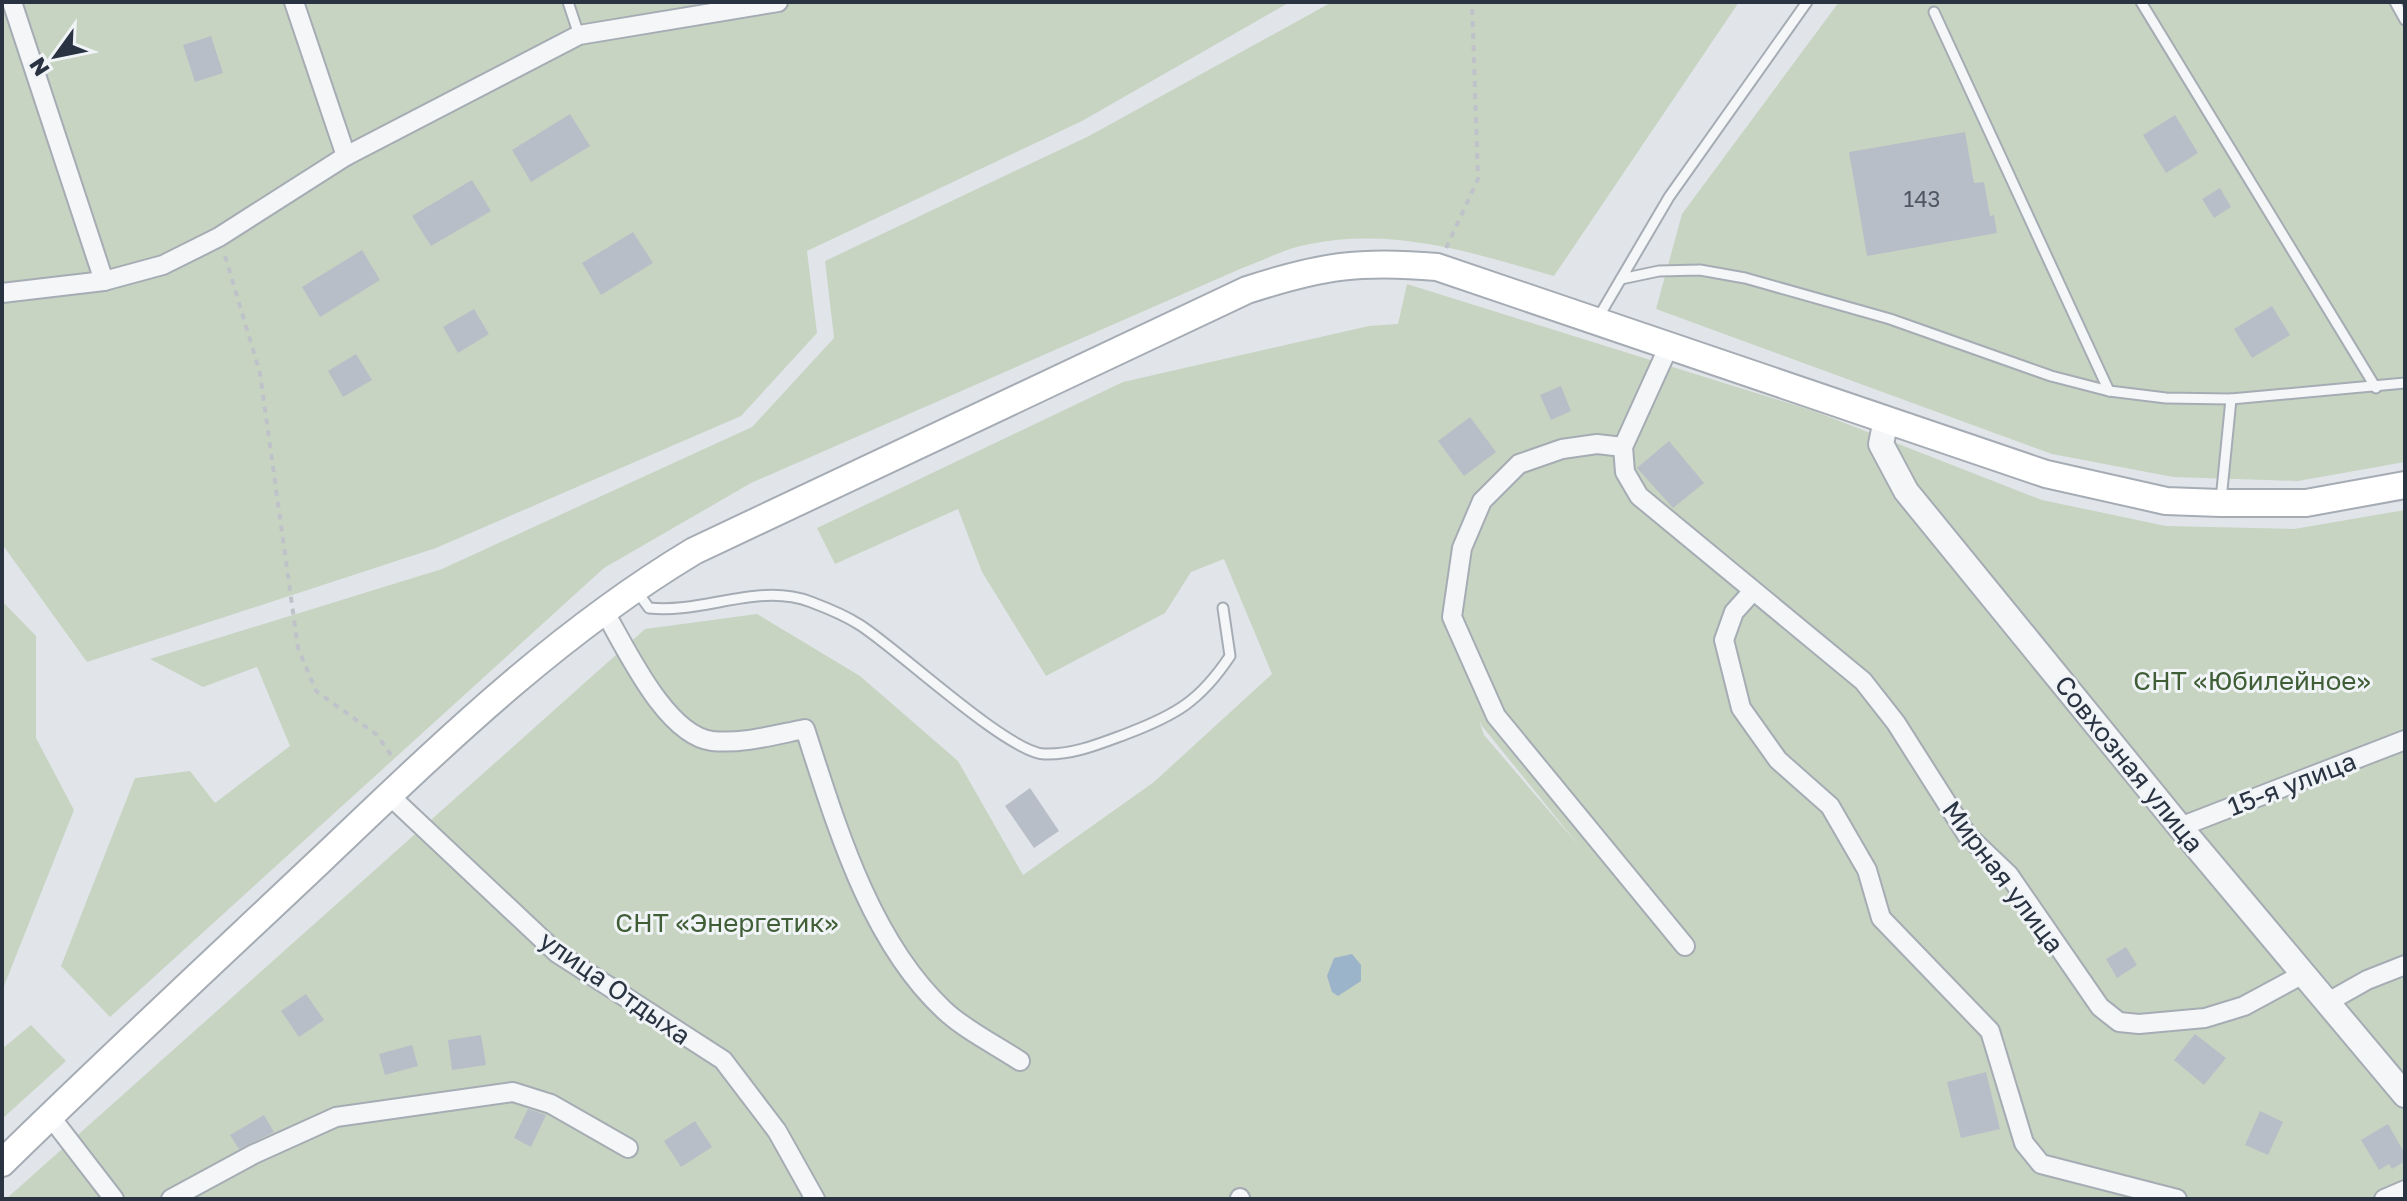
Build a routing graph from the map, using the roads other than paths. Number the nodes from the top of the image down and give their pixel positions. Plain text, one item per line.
1 (12, 2) edge
2 (294, 2) edge
3 (568, 2) edge
4 (778, 2) edge
5 (1807, 2) edge
6 (2141, 2) edge
7 (2395, 2) edge
8 (1934, 12) dead end
9 (2405, 20) edge
10 (579, 35) junction
11 (346, 156) junction
12 (1621, 279) junction
13 (104, 281) junction
14 (2, 293) edge
15 (1596, 321) junction
16 (1668, 348) junction
17 (2405, 383) edge
18 (2376, 388) junction
19 (2109, 391) junction
20 (2231, 399) junction
21 (1886, 420) junction
22 (1623, 447) junction
23 (2405, 485) edge
24 (2220, 503) junction
25 (634, 587) junction
26 (1753, 591) junction
27 (1223, 608) dead end
28 (603, 609) junction
29 (2405, 740) edge
30 (398, 786) junction
31 (2180, 827) junction
32 (1685, 946) dead end
33 (2405, 965) edge
34 (2305, 973) junction
35 (2328, 1002) junction
36 (1020, 1061) dead end
37 (2405, 1095) edge
38 (50, 1116) junction
39 (628, 1148) dead end
40 (2, 1163) edge
41 (2405, 1190) edge
42 (114, 1199) edge
43 (171, 1199) edge
44 (815, 1199) edge
45 (2177, 1199) edge
46 (2384, 1199) edge

1 - 13 street
2 - 11 street
3 - 10 lane
4 - 10 street
5 - 12 lane
6 - 18 lane
7 - 9 lane
8 - 19 lane
10 - 11 street
11 - 13 street
12 - 15 lane
12 - 19 lane
13 - 14 street
15 - 16 main road
15 - 25 main road
16 - 21 main road
16 - 22 street
17 - 18 lane
18 - 20 lane
19 - 20 lane
20 - 24 lane
21 - 24 main road
21 - 31 street, Совхозная улица
22 - 26 street, Мирная улица
22 - 32 street
23 - 24 main road
25 - 27 lane
25 - 28 main road
26 - 34 street, Мирная улица
26 - 45 street
28 - 30 main road
28 - 36 street
29 - 31 street, 15-я улица
30 - 38 main road
30 - 44 street, улица Отдыха
31 - 34 street, Совхозная улица
33 - 35 street
34 - 35 street, Совхозная улица
35 - 37 street, Совхозная улица
38 - 40 main road
38 - 42 street
39 - 43 street
41 - 46 street

